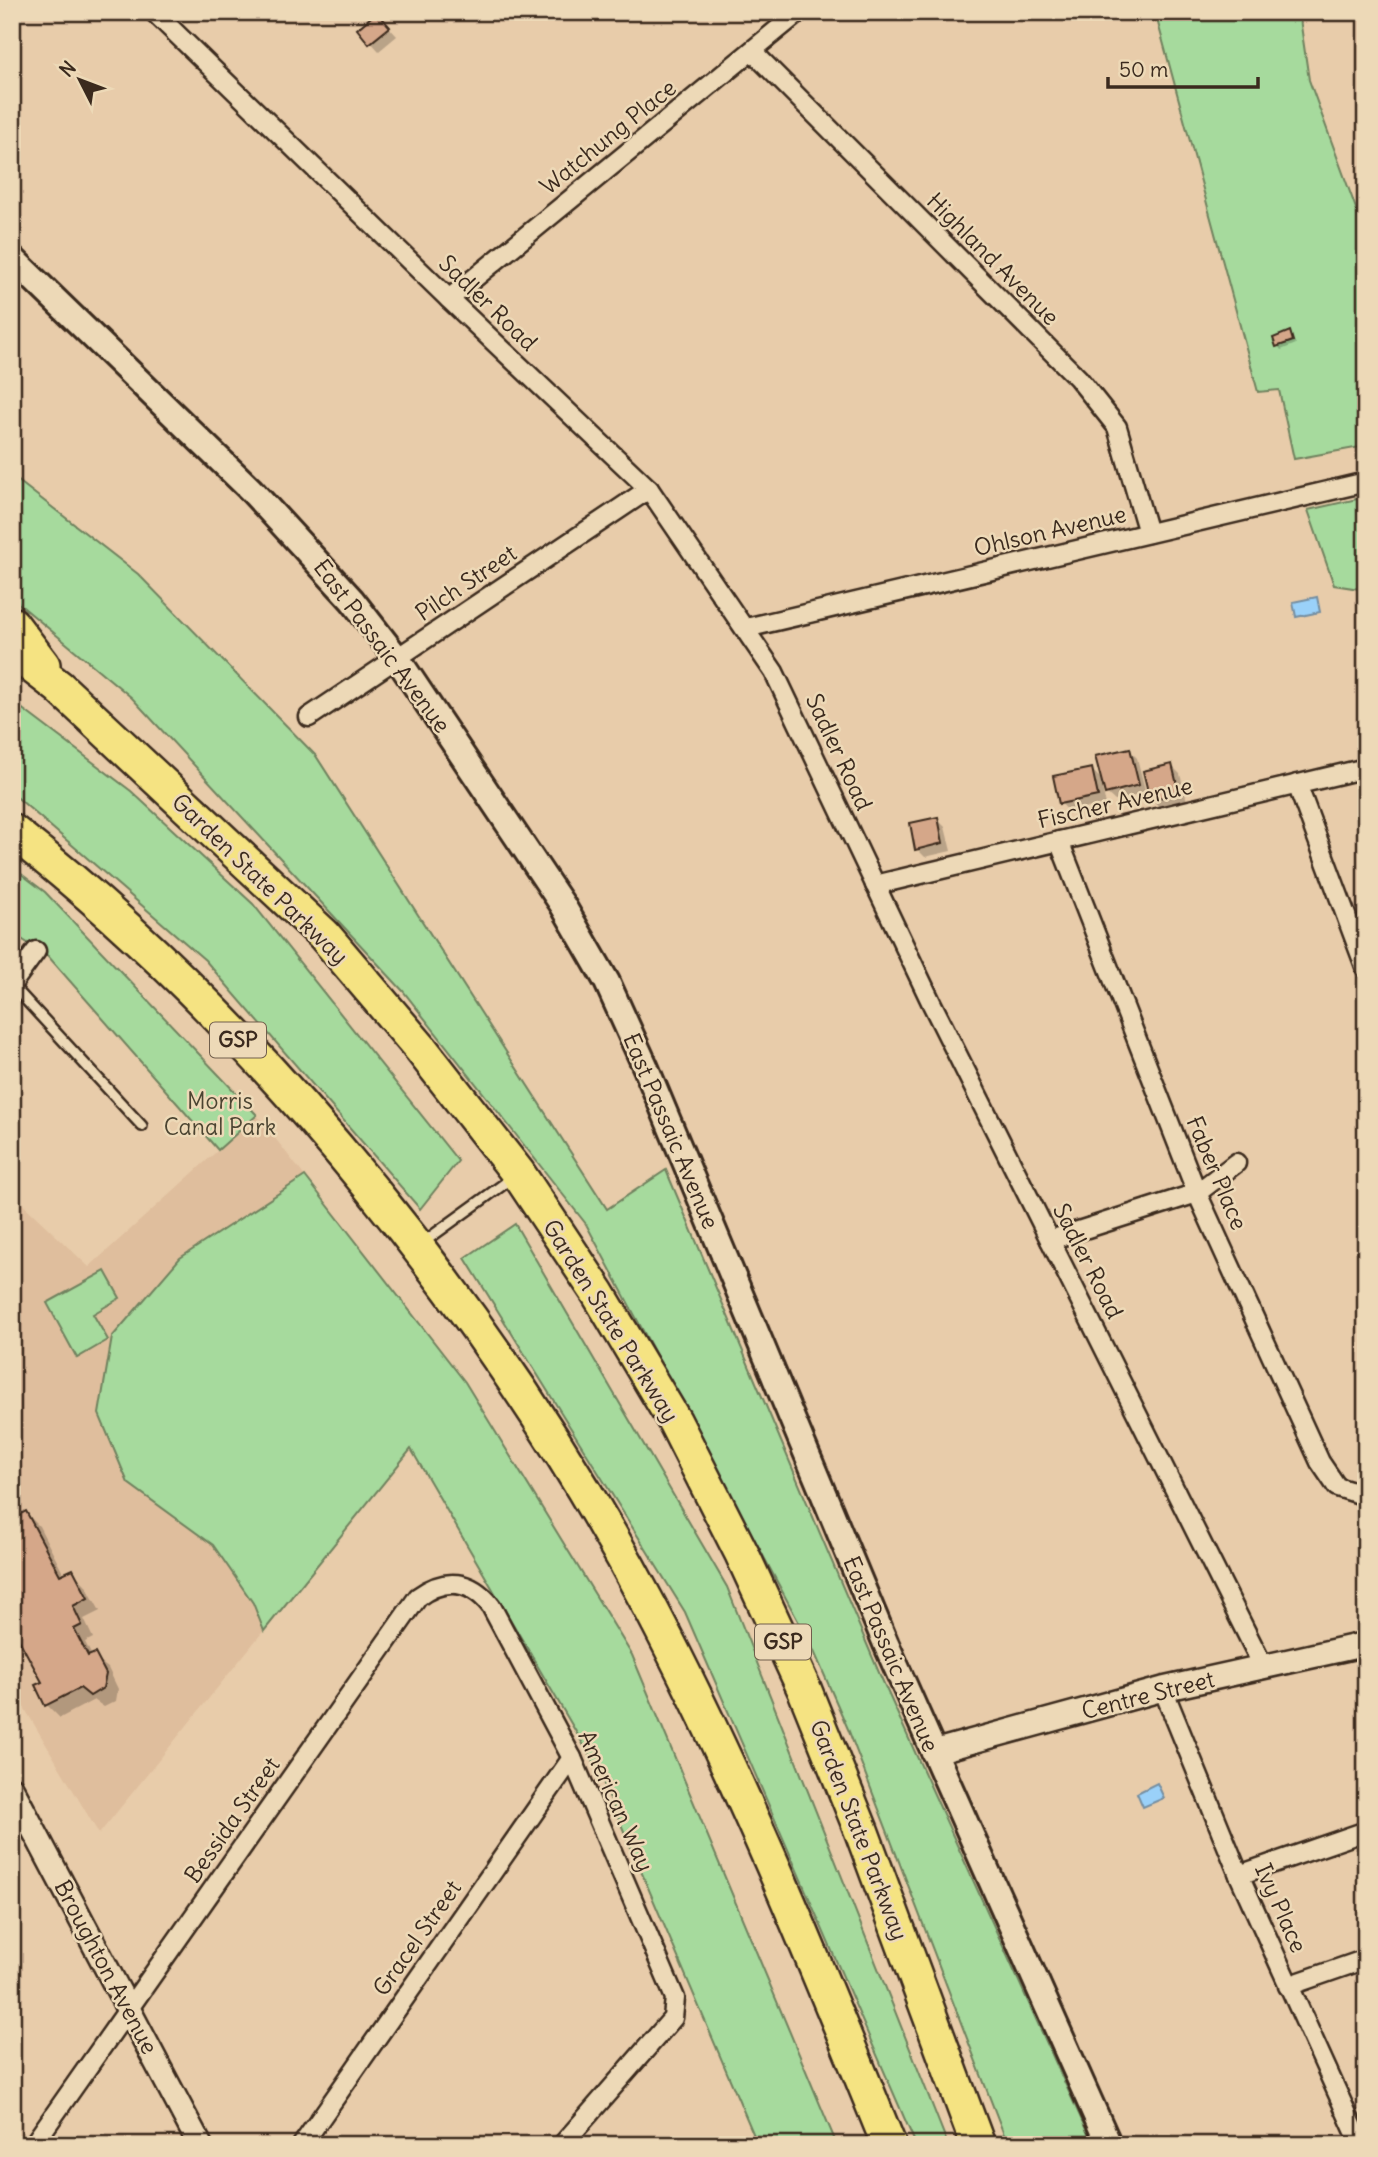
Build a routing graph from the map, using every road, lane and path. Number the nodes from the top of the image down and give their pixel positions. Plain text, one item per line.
1 (154, 12) edge
2 (799, 12) edge
3 (752, 51) junction
4 (12, 258) edge
5 (449, 299) junction
6 (1366, 482) edge
7 (649, 489) junction
8 (1148, 533) junction
9 (12, 624) edge
10 (746, 628) junction
11 (12, 651) edge
12 (397, 658) junction
13 (58, 687) junction
14 (309, 717) dead end
15 (1366, 768) edge
16 (1297, 785) junction
17 (12, 831) edge
18 (1059, 841) junction
19 (875, 885) junction
20 (36, 951) dead end
21 (1366, 970) edge
22 (12, 985) edge
23 (142, 1126) dead end
24 (1236, 1163) dead end
25 (518, 1174) junction
26 (1197, 1193) junction
27 (1050, 1240) junction
28 (417, 1247) junction
29 (1366, 1496) edge
30 (494, 1611) joint
31 (1366, 1644) edge
32 (1264, 1668) junction
33 (1163, 1689) junction
34 (933, 1752) junction
35 (572, 1758) junction
36 (12, 1789) edge
37 (1366, 1831) edge
38 (1239, 1875) junction
39 (1366, 1959) edge
40 (1288, 1986) junction
41 (128, 2010) junction
42 (33, 2145) edge
43 (200, 2145) edge
44 (302, 2145) edge
45 (562, 2145) edge
46 (889, 2145) edge
47 (978, 2145) edge
48 (1109, 2145) edge
49 (1362, 2145) edge

1 - 5 street, Sadler Road
2 - 3 street, Watchung Place
3 - 5 street, Watchung Place
3 - 8 street, Highland Avenue
4 - 12 main road, East Passaic Avenue
5 - 7 street, Sadler Road
6 - 8 street, Ohlson Avenue
7 - 10 street, Sadler Road
7 - 12 street, Pilch Street
8 - 10 street, Ohlson Avenue
9 - 13 highway
10 - 19 street, Sadler Road
11 - 13 highway, Garden State Parkway / GSP
12 - 14 street, Pilch Street
12 - 34 main road, East Passaic Avenue
13 - 25 highway, Garden State Parkway / GSP
15 - 16 street, Fischer Avenue
16 - 18 street, Fischer Avenue
16 - 21 street
17 - 28 highway, GSP
18 - 19 street, Fischer Avenue
18 - 26 street, Faber Place
19 - 27 street, Sadler Road
20 - 22 street
22 - 23 lane
24 - 26 street
25 - 28 lane
25 - 47 highway, Garden State Parkway / GSP
26 - 27 street
26 - 29 street, Faber Place
27 - 32 street, Sadler Road
28 - 46 highway, GSP
30 - 35 street, American Way
30 - 41 street, Bessida Street
31 - 32 street, Centre Street
32 - 33 street, Centre Street
33 - 34 street, Centre Street
33 - 38 street, Ivy Place
34 - 48 main road, East Passaic Avenue
35 - 44 street, Gracel Street
35 - 45 street, American Way
36 - 41 street, Broughton Avenue
37 - 38 street
38 - 40 street, Ivy Place
39 - 40 street
40 - 49 street, Ivy Place
41 - 42 street, Bessida Street
41 - 43 street, Broughton Avenue

